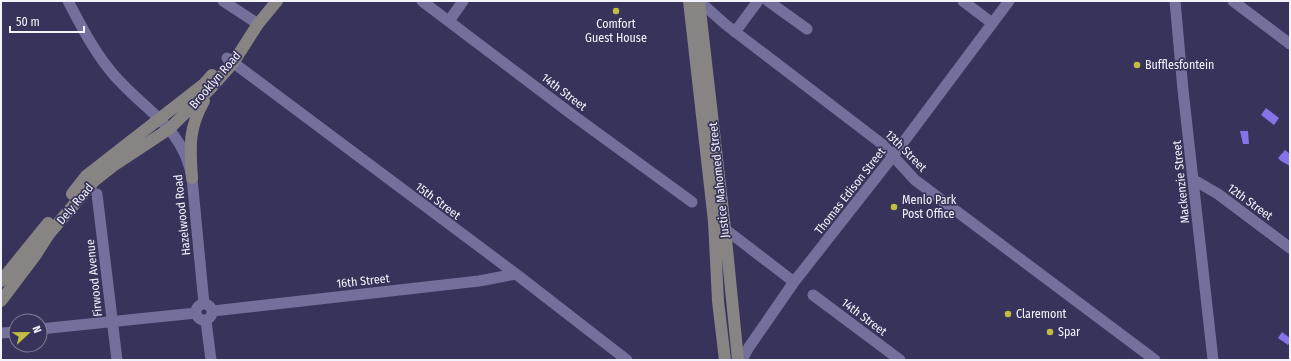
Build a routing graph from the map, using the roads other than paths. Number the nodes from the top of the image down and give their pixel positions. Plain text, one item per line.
1 (68, 1) edge
2 (224, 1) edge
3 (277, 1) edge
4 (422, 1) edge
5 (463, 1) edge
6 (689, 1) edge
7 (699, 1) edge
8 (758, 1) edge
9 (768, 1) edge
10 (963, 1) edge
11 (1009, 1) edge
12 (1175, 1) edge
13 (1233, 1) edge
14 (449, 21) junction
15 (992, 23) junction
16 (257, 26) junction
17 (807, 29) dead end
18 (735, 32) junction
19 (1290, 44) edge
20 (230, 61) junction
21 (210, 89) junction
22 (160, 119) junction
23 (169, 129) junction
24 (893, 156) junction
25 (192, 178) junction
26 (1194, 180) junction
27 (98, 194) dead end
28 (692, 202) dead end
29 (725, 229) junction
30 (1290, 248) edge
31 (516, 274) junction
32 (1, 281) edge
33 (794, 282) junction
34 (813, 295) dead end
35 (1, 301) edge
36 (208, 307) junction
37 (196, 313) junction
38 (206, 321) junction
39 (112, 322) junction
40 (48, 328) edge
41 (1212, 359) edge
42 (117, 360) edge
43 (211, 360) edge
44 (627, 360) edge
45 (725, 360) edge
46 (738, 360) edge
47 (742, 360) edge
48 (900, 360) edge
49 (1155, 360) edge

1 - 22 street, Hazelwood Road
2 - 16 street
3 - 16 main road, Brooklyn Road
4 - 14 street, 14th Street
5 - 14 street
6 - 45 main road, Justice Mahomed Street
7 - 18 street, 13th Street
7 - 29 main road, Justice Mahomed Street
8 - 18 street
9 - 17 street
10 - 15 street
11 - 15 street, Thomas Edison Street
12 - 26 street, Mackenzie Street
13 - 19 street
14 - 28 street, 14th Street
15 - 24 street, Thomas Edison Street
16 - 20 main road, Brooklyn Road
18 - 24 street, 13th Street
20 - 21 main road, Brooklyn Road
20 - 22 main road, Brooklyn Road
20 - 31 street, 15th Street
21 - 23 main road, Brooklyn Road
21 - 25 main road
22 - 23 street, Hazelwood Road
22 - 32 main road, Dely Road
23 - 25 street, Hazelwood Road
23 - 35 main road, Dely Road
24 - 33 street, Thomas Edison Street
24 - 49 street, 13th Street
25 - 36 street, Hazelwood Road
26 - 30 street, 12th Street
26 - 41 street, Mackenzie Street
27 - 39 street, Firwood Avenue
29 - 33 street
29 - 46 main road, Justice Mahomed Street
31 - 36 street, 16th Street
31 - 44 street, 15th Street
33 - 47 street, Thomas Edison Street
34 - 48 street, 14th Street
36 - 37 street
36 - 38 street
37 - 38 street
37 - 39 street
38 - 43 street
39 - 40 street
39 - 42 street, Firwood Avenue

